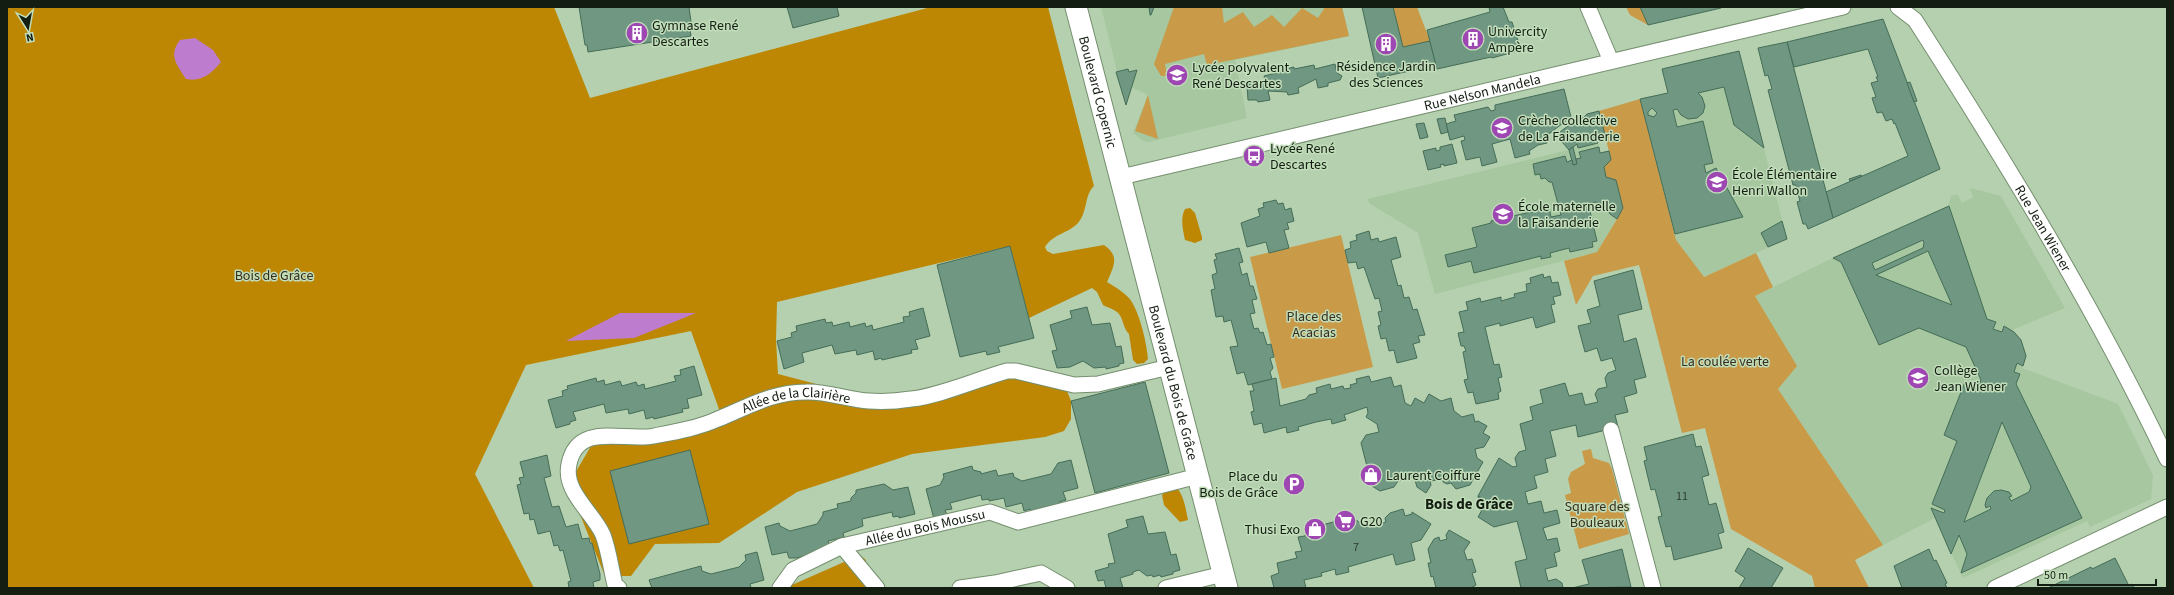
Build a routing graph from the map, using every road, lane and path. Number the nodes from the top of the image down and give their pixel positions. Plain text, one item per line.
1 (1076, 7) edge
2 (1588, 7) edge
3 (1843, 7) edge
4 (1905, 9) edge
5 (1611, 61) junction
6 (1121, 177) junction
7 (1169, 367) junction
8 (1611, 430) dead end
9 (2167, 459) edge
10 (1198, 476) junction
11 (2167, 506) edge
12 (842, 546) junction
13 (1225, 581) edge
14 (617, 587) edge
15 (780, 588) edge
16 (877, 588) edge
17 (960, 588) edge
18 (1067, 588) edge
19 (1166, 588) edge
20 (1653, 588) edge
21 (1995, 588) edge

1 - 6 street, Boulevard Copernic
2 - 5 street
3 - 5 street, Rue Nelson Mandela
4 - 9 street, Rue Jean Wiener
5 - 6 street, Rue Nelson Mandela
6 - 7 street, Boulevard du Bois de Grâce
7 - 10 street, Boulevard du Bois de Grâce
7 - 14 street, Allée de la Clairière
8 - 20 street
10 - 12 street, Allée du Bois Moussu
10 - 13 street, Boulevard du Bois de Grâce
11 - 21 street
12 - 15 street, Allée du Bois Moussu
12 - 16 street
13 - 19 street
17 - 18 street

